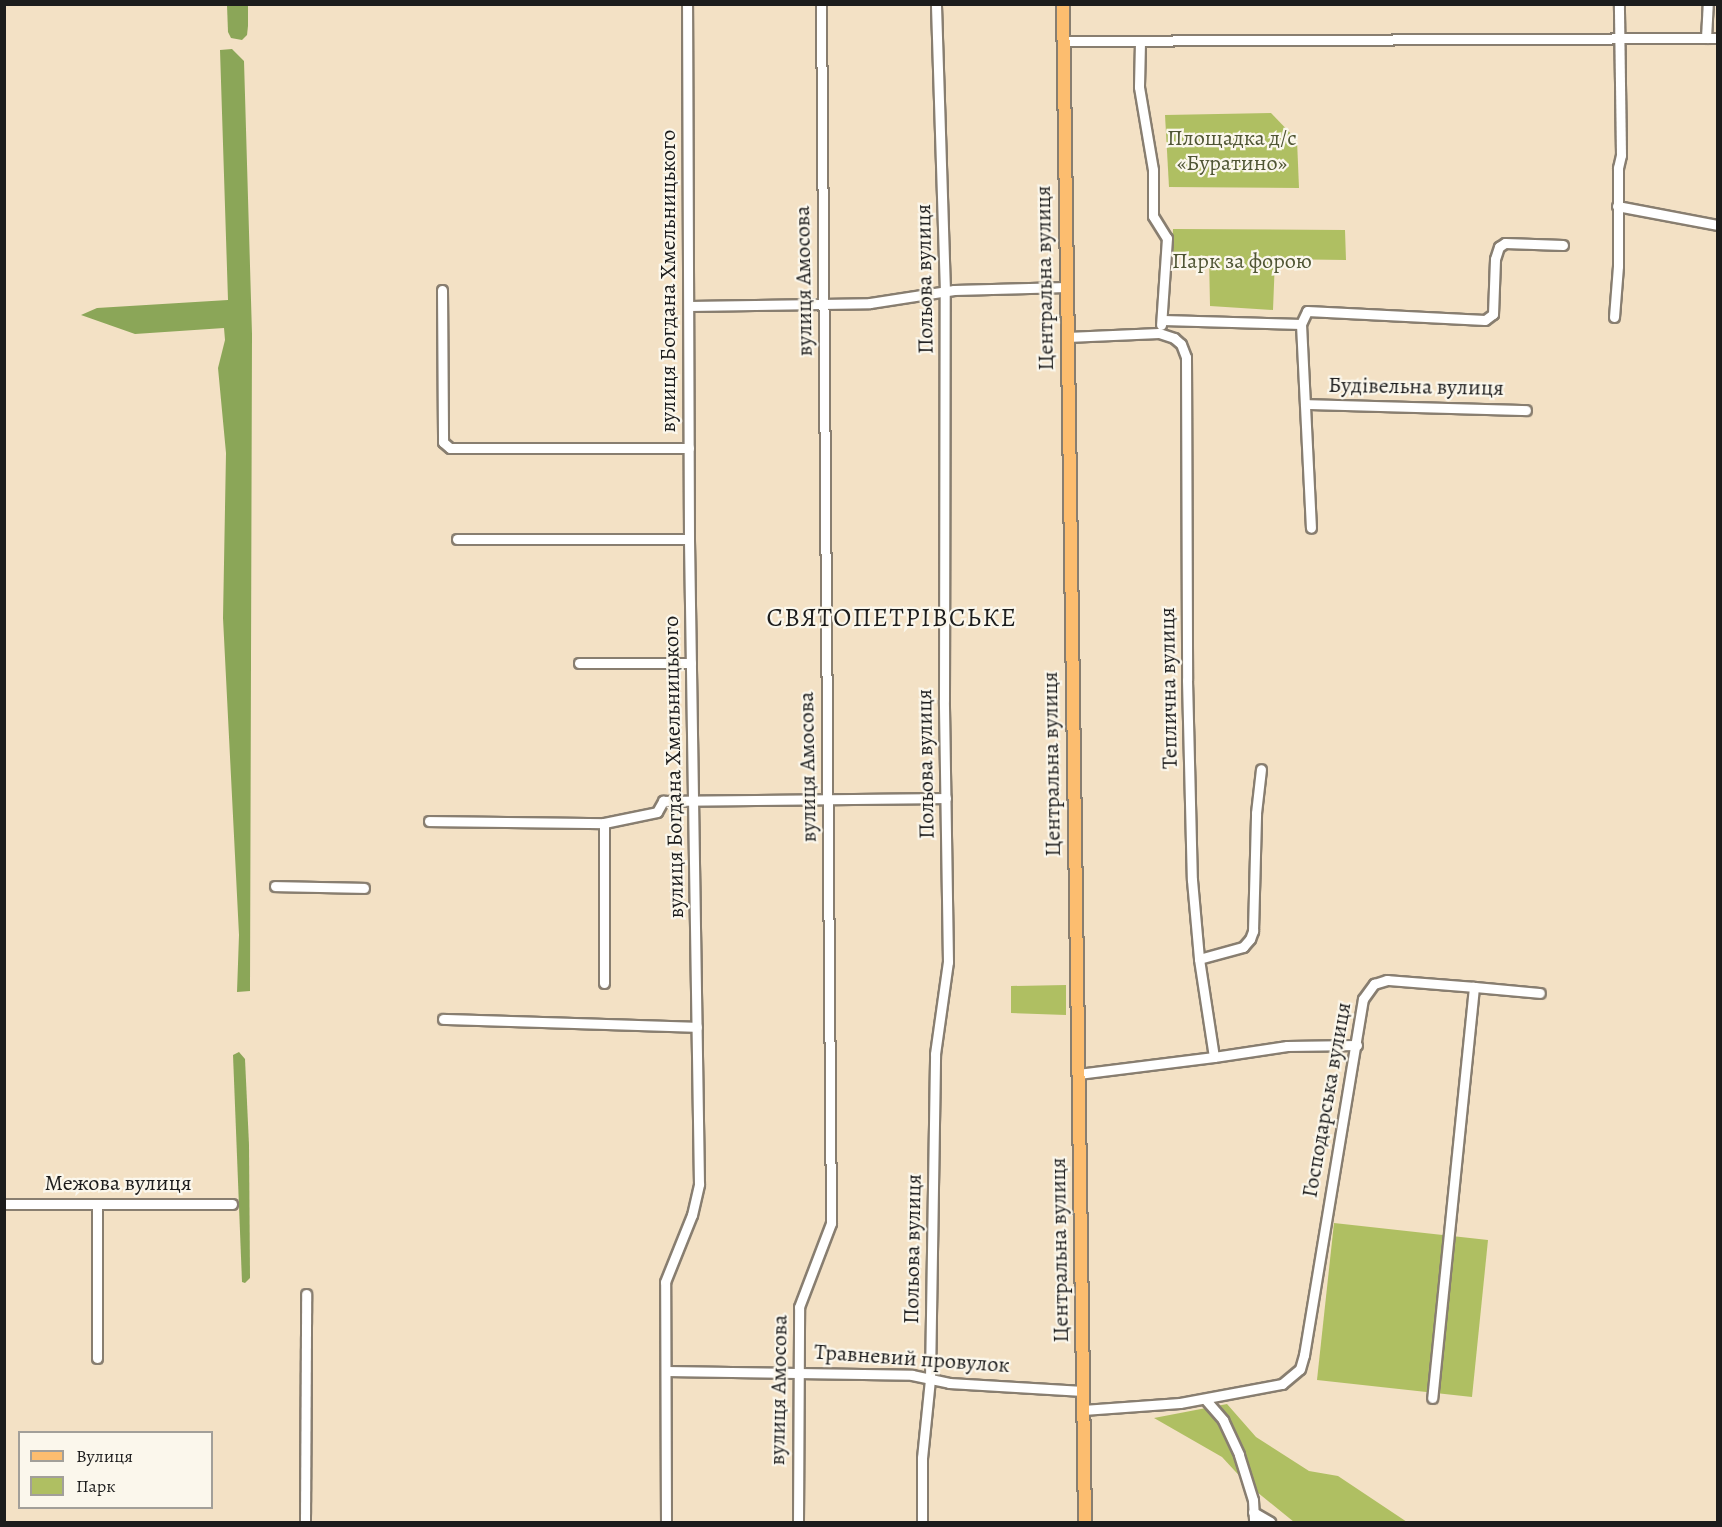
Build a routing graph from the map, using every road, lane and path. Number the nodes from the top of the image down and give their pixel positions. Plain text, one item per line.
1 (687, 4) edge
2 (820, 4) edge
3 (936, 4) edge
4 (1063, 4) edge
5 (1619, 4) edge
6 (1708, 4) edge
7 (1619, 37) junction
8 (1706, 38) junction
9 (1718, 38) edge
10 (1064, 41) junction
11 (1140, 42) junction
12 (1617, 206) junction
13 (1718, 225) edge
14 (1563, 245) dead end
15 (1067, 287) junction
16 (442, 290) dead end
17 (945, 292) junction
18 (824, 305) junction
19 (689, 306) junction
20 (1614, 317) dead end
21 (1163, 320) junction
22 (1301, 324) junction
23 (1159, 333) junction
24 (1067, 336) junction
25 (1305, 404) junction
26 (1526, 410) dead end
27 (688, 448) junction
28 (1311, 528) dead end
29 (689, 538) junction
30 (457, 539) dead end
31 (579, 663) dead end
32 (691, 663) junction
33 (1261, 769) dead end
34 (946, 798) junction
35 (829, 800) junction
36 (694, 801) junction
37 (429, 821) dead end
38 (604, 823) junction
39 (275, 886) dead end
40 (364, 888) dead end
41 (1199, 959) junction
42 (604, 982) dead end
43 (1474, 987) junction
44 (1540, 993) dead end
45 (443, 1018) dead end
46 (697, 1027) junction
47 (1357, 1045) junction
48 (1214, 1057) junction
49 (1078, 1074) junction
50 (4, 1204) edge
51 (97, 1204) junction
52 (232, 1204) dead end
53 (306, 1294) dead end
54 (97, 1358) dead end
55 (666, 1371) junction
56 (799, 1371) junction
57 (930, 1379) junction
58 (1083, 1391) junction
59 (1432, 1398) dead end
60 (1205, 1399) junction
61 (1083, 1410) junction
62 (1254, 1517) edge
63 (305, 1522) edge
64 (666, 1522) edge
65 (798, 1522) edge
66 (922, 1522) edge
67 (1085, 1522) edge
68 (1270, 1522) edge

1 - 19 street, вулиця Богдана Хмельницького
2 - 18 street, вулиця Амосова
3 - 17 street, Польова вулиця
4 - 10 main road, Центральна вулиця
5 - 7 street
6 - 8 street
7 - 8 street
7 - 11 street
7 - 12 street
8 - 9 street
10 - 11 street
10 - 15 main road, Центральна вулиця
11 - 21 street
12 - 13 street
12 - 20 street
14 - 22 street
15 - 17 street
15 - 24 main road, Центральна вулиця
16 - 27 street
17 - 18 street
17 - 34 street, Польова вулиця
18 - 19 street
18 - 35 street, вулиця Амосова
19 - 27 street, вулиця Богдана Хмельницького
21 - 22 street
21 - 23 street
22 - 25 street
23 - 24 street
23 - 41 street, Теплична вулиця
24 - 49 main road, Центральна вулиця
25 - 26 street, Будівельна вулиця
25 - 28 street
27 - 29 street, вулиця Богдана Хмельницького
29 - 30 street
29 - 32 street, вулиця Богдана Хмельницького
31 - 32 street
32 - 36 street, вулиця Богдана Хмельницького
33 - 41 street
34 - 35 street
34 - 57 street, Польова вулиця
35 - 36 street
35 - 56 street, вулиця Амосова
36 - 38 street
36 - 46 street, вулиця Богдана Хмельницького
37 - 38 street
38 - 42 street
39 - 40 street
41 - 48 street, Теплична вулиця
43 - 44 street
43 - 47 street, Господарська вулиця
43 - 59 street
45 - 46 street
46 - 55 street, вулиця Богдана Хмельницького
47 - 48 street
47 - 60 street, Господарська вулиця
48 - 49 street
49 - 58 main road, Центральна вулиця
50 - 51 street, Межова вулиця
51 - 52 street, Межова вулиця
51 - 54 street
53 - 63 street
55 - 56 street, Травневий провулок
55 - 64 street, вулиця Богдана Хмельницького
56 - 57 street, Травневий провулок
56 - 65 street, вулиця Амосова
57 - 58 street, Травневий провулок
57 - 66 street, Польова вулиця
58 - 61 main road, Центральна вулиця
60 - 61 street, Господарська вулиця
60 - 62 street
61 - 67 main road, Центральна вулиця
62 - 68 street

